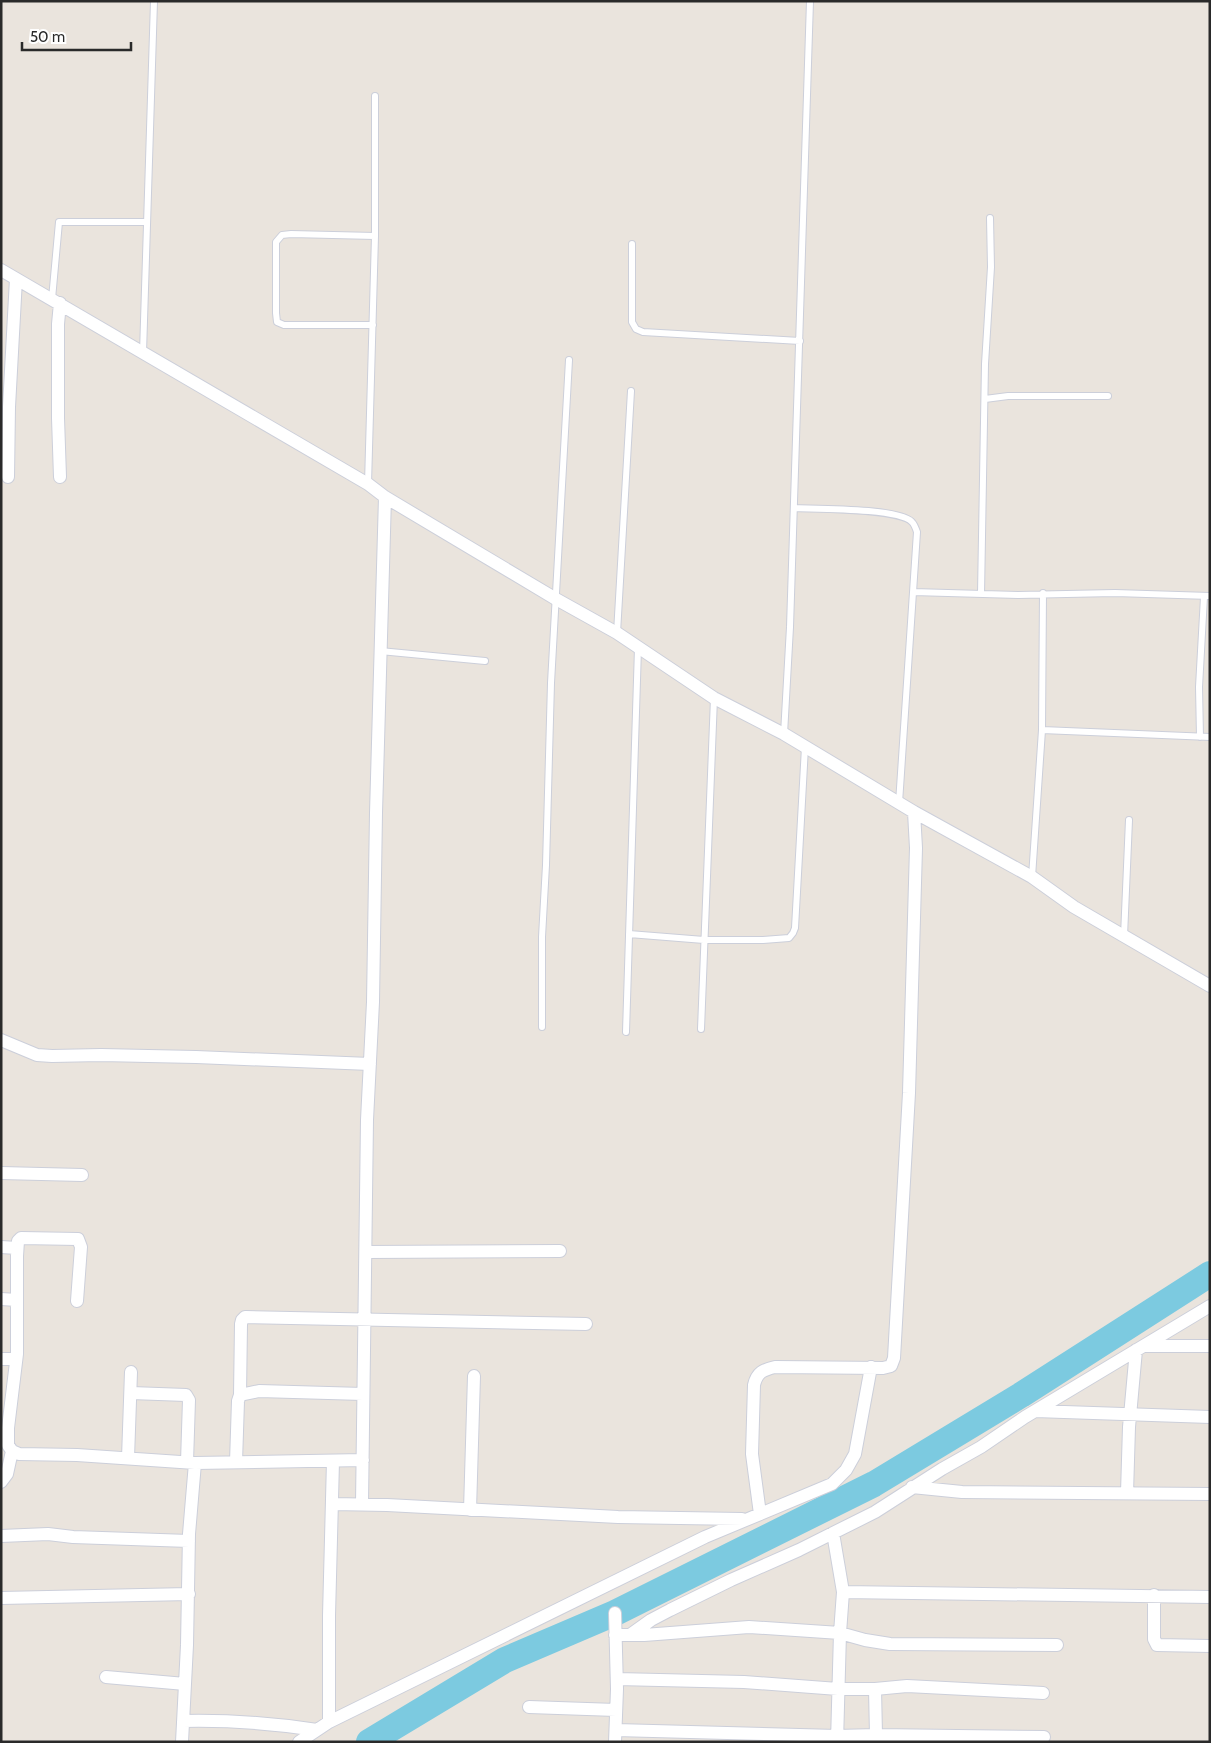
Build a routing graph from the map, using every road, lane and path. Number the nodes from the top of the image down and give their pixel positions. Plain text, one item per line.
1 (154, 1) edge
2 (810, 1) edge
3 (375, 96) dead end
4 (990, 218) dead end
5 (147, 222) junction
6 (375, 236) junction
7 (632, 244) dead end
8 (1, 270) edge
9 (16, 279) junction
10 (56, 301) junction
11 (373, 326) junction
12 (800, 341) junction
13 (142, 354) junction
14 (569, 360) dead end
15 (631, 391) dead end
16 (1108, 396) dead end
17 (985, 399) junction
18 (8, 477) dead end
19 (60, 477) dead end
20 (368, 484) junction
21 (385, 497) junction
22 (794, 508) junction
23 (912, 592) junction
24 (1043, 593) junction
25 (981, 594) junction
26 (1207, 597) edge
27 (556, 599) junction
28 (617, 634) junction
29 (638, 648) junction
30 (380, 651) junction
31 (485, 661) dead end
32 (714, 698) junction
33 (1042, 730) junction
34 (784, 734) junction
35 (1200, 736) junction
36 (1210, 737) edge
37 (805, 747) junction
38 (899, 803) junction
39 (914, 812) junction
40 (1129, 820) dead end
41 (1032, 877) junction
42 (628, 934) junction
43 (1124, 936) junction
44 (704, 940) junction
45 (1210, 986) edge
46 (542, 1027) dead end
47 (701, 1029) dead end
48 (626, 1032) dead end
49 (1, 1040) edge
50 (370, 1064) junction
51 (1, 1173) edge
52 (82, 1175) dead end
53 (1, 1247) edge
54 (17, 1248) junction
55 (560, 1251) dead end
56 (366, 1252) junction
57 (1, 1300) edge
58 (17, 1300) junction
59 (78, 1301) dead end
60 (1210, 1306) edge
61 (365, 1320) junction
62 (586, 1324) dead end
63 (1210, 1346) edge
64 (1140, 1348) junction
65 (1, 1359) edge
66 (16, 1359) junction
67 (871, 1367) junction
68 (131, 1372) dead end
69 (474, 1376) dead end
70 (131, 1393) junction
71 (363, 1394) junction
72 (240, 1395) junction
73 (1035, 1411) junction
74 (1130, 1414) junction
75 (1210, 1417) edge
76 (5, 1428) edge
77 (12, 1451) junction
78 (128, 1458) junction
79 (363, 1460) junction
80 (333, 1461) junction
81 (191, 1462) junction
82 (236, 1462) junction
83 (1, 1482) edge
84 (912, 1487) junction
85 (1127, 1493) junction
86 (1210, 1494) edge
87 (333, 1504) junction
88 (362, 1504) junction
89 (470, 1510) junction
90 (760, 1514) junction
91 (747, 1519) junction
92 (833, 1533) junction
93 (1, 1536) edge
94 (189, 1541) junction
95 (843, 1592) junction
96 (188, 1594) junction
97 (1154, 1595) junction
98 (1210, 1597) edge
99 (1, 1598) edge
100 (614, 1612) dead end
101 (840, 1632) junction
102 (615, 1635) junction
103 (630, 1635) junction
104 (1057, 1645) dead end
105 (1210, 1646) edge
106 (106, 1678) dead end
107 (617, 1679) junction
108 (185, 1684) junction
109 (838, 1689) junction
110 (875, 1689) junction
111 (1043, 1693) dead end
112 (529, 1707) dead end
113 (616, 1710) junction
114 (183, 1721) junction
115 (329, 1722) junction
116 (317, 1730) junction
117 (615, 1736) edge
118 (876, 1738) edge
119 (1044, 1738) dead end
120 (837, 1739) edge
121 (301, 1741) edge
122 (182, 1742) edge

1 - 5 lane
2 - 12 lane
3 - 6 lane
4 - 17 lane
5 - 10 lane
5 - 13 lane
6 - 11 lane
6 - 11 lane
7 - 12 lane
8 - 9 street
9 - 10 street
9 - 18 street
10 - 13 street
10 - 19 street
11 - 20 lane
12 - 22 lane
13 - 20 street
14 - 27 lane
15 - 28 lane
16 - 17 lane
17 - 25 lane
20 - 21 street
21 - 27 street
21 - 30 street
22 - 23 lane
22 - 34 lane
23 - 25 lane
23 - 38 lane
24 - 25 lane
24 - 26 lane
24 - 33 lane
26 - 35 lane
27 - 28 street
27 - 46 lane
28 - 29 street
29 - 32 street
29 - 42 lane
30 - 31 lane
30 - 50 street
32 - 34 street
32 - 44 lane
33 - 35 lane
33 - 41 lane
34 - 37 street
35 - 36 lane
37 - 38 street
37 - 44 lane
38 - 39 street
39 - 41 street
39 - 67 street
40 - 43 lane
41 - 43 street
42 - 44 lane
42 - 48 lane
43 - 45 street
44 - 47 lane
49 - 50 street
50 - 56 street
51 - 52 street
53 - 54 street
54 - 58 street
54 - 59 street
55 - 56 street
56 - 61 street
57 - 58 street
58 - 66 street
60 - 64 street
61 - 62 street
61 - 71 street
61 - 72 street
63 - 64 street
64 - 73 street
64 - 74 street
65 - 66 street
66 - 76 street
67 - 90 street
67 - 90 street
68 - 70 street
69 - 89 street
70 - 78 street
70 - 81 street
71 - 72 street
71 - 79 street
72 - 82 street
73 - 74 street
73 - 84 street
74 - 75 street
74 - 85 street
76 - 77 street
77 - 78 street
77 - 83 street
78 - 81 street
79 - 80 street
79 - 88 street
80 - 82 street
80 - 87 street
81 - 82 street
81 - 94 street
84 - 85 street
84 - 92 street
85 - 86 street
87 - 88 street
87 - 115 street
88 - 89 street
89 - 91 street
90 - 91 street
91 - 115 street
92 - 95 street
92 - 103 street
93 - 94 street
94 - 96 street
95 - 97 street
95 - 101 street
96 - 99 street
96 - 108 street
97 - 98 street
97 - 105 street
100 - 102 street
101 - 103 street
101 - 104 street
101 - 109 street
102 - 103 street
102 - 107 street
106 - 108 street
107 - 109 street
107 - 113 street
108 - 114 street
109 - 110 street
109 - 120 street
110 - 111 street
110 - 118 street
112 - 113 street
113 - 117 street
114 - 116 street
114 - 122 street
115 - 116 street
116 - 121 street
117 - 120 street
118 - 119 street
118 - 120 street

